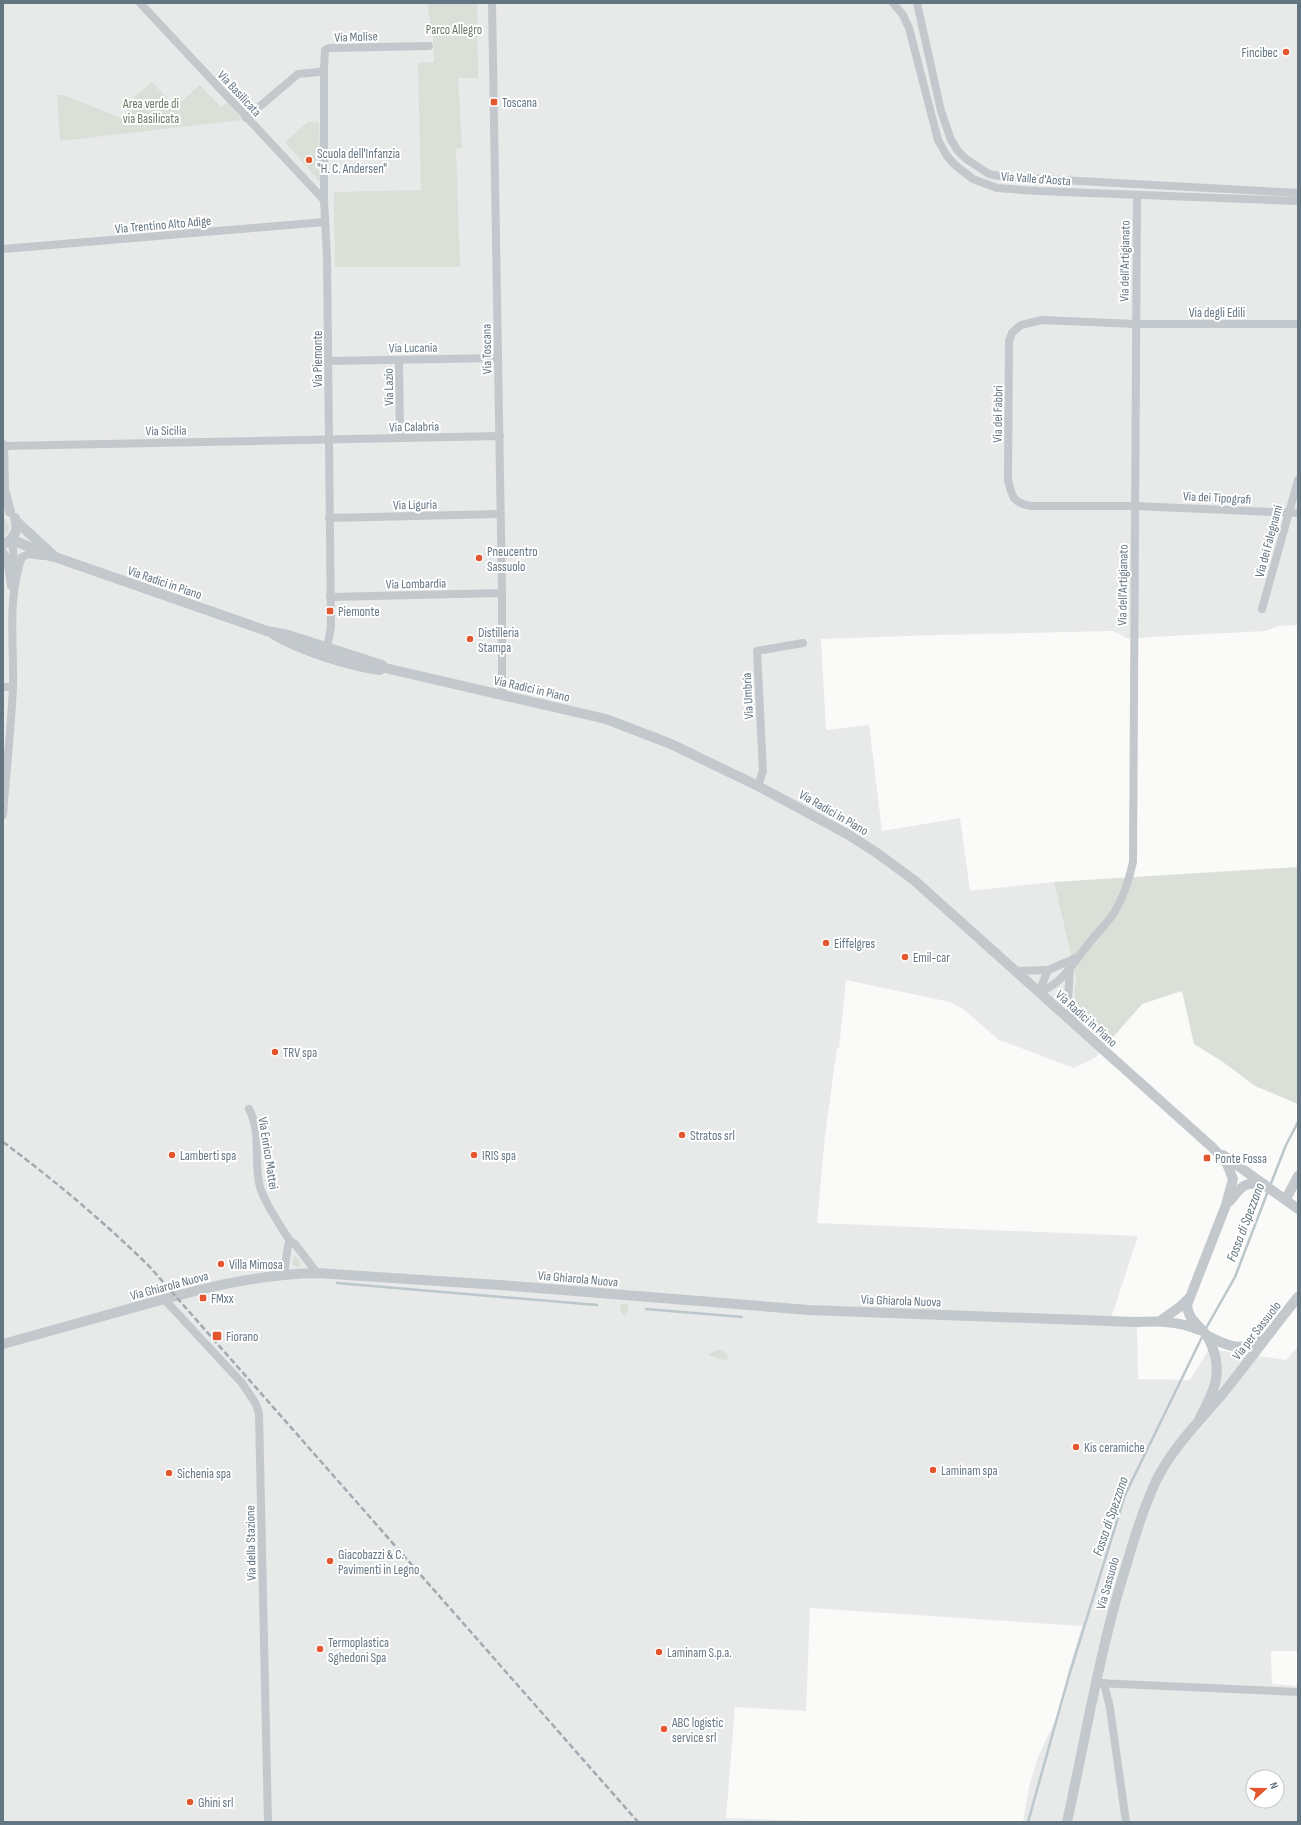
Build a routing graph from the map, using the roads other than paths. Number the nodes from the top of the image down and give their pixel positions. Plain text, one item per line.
1 (140, 3) edge
2 (492, 3) edge
3 (893, 3) edge
4 (918, 3) edge
5 (429, 46) dead end
6 (324, 69) junction
7 (246, 118) junction
8 (1298, 193) edge
9 (1137, 196) junction
10 (324, 200) junction
11 (1298, 201) edge
12 (325, 222) junction
13 (3, 249) edge
14 (1135, 324) junction
15 (1298, 324) edge
16 (498, 358) junction
17 (399, 360) junction
18 (329, 361) junction
19 (500, 436) junction
20 (400, 438) junction
21 (329, 439) junction
22 (3, 445) edge
23 (1298, 480) edge
24 (1135, 506) junction
25 (1288, 513) junction
26 (1298, 513) edge
27 (10, 514) edge
28 (500, 514) junction
29 (329, 518) junction
30 (8, 541) edge
31 (3, 552) edge
32 (51, 557) junction
33 (16, 574) junction
34 (13, 593) junction
35 (502, 593) junction
36 (330, 596) junction
37 (1262, 609) dead end
38 (267, 631) junction
39 (803, 643) dead end
40 (291, 644) junction
41 (327, 648) junction
42 (347, 663) junction
43 (385, 668) junction
44 (3, 687) edge
45 (13, 687) junction
46 (502, 694) junction
47 (758, 786) junction
48 (3, 815) edge
49 (1076, 958) junction
50 (1070, 968) junction
51 (1048, 970) junction
52 (1015, 971) junction
53 (1039, 992) junction
54 (1074, 1024) junction
55 (250, 1109) dead end
56 (1218, 1152) junction
57 (1298, 1176) edge
58 (1259, 1182) junction
59 (1286, 1199) junction
60 (1226, 1205) junction
61 (1298, 1209) edge
62 (290, 1241) junction
63 (284, 1274) junction
64 (316, 1274) junction
65 (1298, 1297) edge
66 (164, 1299) junction
67 (1188, 1299) junction
68 (1160, 1321) junction
69 (1191, 1324) junction
70 (1209, 1338) junction
71 (1264, 1338) junction
72 (3, 1344) edge
73 (1234, 1379) joint
74 (1200, 1418) junction
75 (1100, 1683) junction
76 (1298, 1692) edge
77 (268, 1822) edge
78 (1067, 1822) edge
79 (1126, 1822) edge

1 - 7 street, Via Basilicata
2 - 16 street, Via Toscana
3 - 9 street, Via Valle d'Aosta
4 - 8 street, Via Valle d'Aosta
5 - 6 street, Via Molise
6 - 7 street
6 - 10 street, Via Piemonte
7 - 10 street, Via Basilicata
9 - 11 street, Via Valle d'Aosta
9 - 14 street, Via dell'Artigianato
10 - 12 street, Via Piemonte
12 - 13 street, Via Trentino Alto Adige
12 - 18 street, Via Piemonte
14 - 15 street, Via degli Edili
14 - 24 street, Via dell'Artigianato
14 - 24 street, Via dei Fabbri
16 - 17 street, Via Lucania
16 - 19 street, Via Toscana
17 - 18 street, Via Lucania
17 - 20 street, Via Lazio
18 - 21 street, Via Piemonte
19 - 20 street, Via Calabria
19 - 28 street, Via Toscana
20 - 21 street, Via Calabria
21 - 22 street, Via Sicilia
21 - 29 street, Via Piemonte
22 - 27 street
23 - 25 street, Via dei Falegnami
24 - 25 street, Via dei Tipografi
24 - 49 street, Via dell'Artigianato
25 - 26 street, Via dei Tipografi
25 - 37 street, Via dei Falegnami
27 - 30 street
27 - 32 street
28 - 29 street, Via Liguria
28 - 35 street, Via Toscana
29 - 36 street, Via Piemonte
30 - 32 street
30 - 33 street
31 - 34 street
32 - 33 street
32 - 38 street, Via Radici in Piano
33 - 34 street
34 - 45 street
35 - 36 street, Via Lombardia
35 - 46 street, Via Toscana
36 - 41 street, Via Piemonte
38 - 40 street
38 - 41 street
39 - 47 street, Via Umbria
40 - 41 street
40 - 42 street
41 - 42 street
41 - 43 street
42 - 43 street
43 - 46 street, Via Radici in Piano
44 - 45 street
45 - 48 street
46 - 47 street, Via Radici in Piano
47 - 52 street, Via Radici in Piano
49 - 50 street, Via dell'Artigianato
49 - 51 street, Via dell'Artigianato
50 - 53 street, Via dell'Artigianato
50 - 54 street, Via dell'Artigianato
51 - 52 street, Via dell'Artigianato
51 - 53 street
52 - 53 street, Via Radici in Piano
53 - 54 street, Via Radici in Piano
54 - 56 street, Via Radici in Piano
55 - 62 street, Via Enrico Mattei
56 - 58 street
56 - 60 street
57 - 59 street
58 - 59 street
58 - 60 street
59 - 61 street
60 - 67 street
62 - 63 street
62 - 64 street, Via Enrico Mattei
63 - 64 street, Via Ghiarola Nuova
63 - 66 street, Via Ghiarola Nuova
64 - 68 street, Via Ghiarola Nuova
65 - 71 street, Via per Sassuolo
66 - 72 street, Via Ghiarola Nuova
66 - 77 street, Via della Stazione
67 - 68 street
67 - 69 street
68 - 69 street, Via Ghiarola Nuova
69 - 70 street, Via Ghiarola Nuova
70 - 71 street, Via Ghiarola Nuova
70 - 74 street
71 - 73 street, Via per Sassuolo
73 - 74 street, Via Sassuolo
74 - 75 street, Via Sassuolo
75 - 76 street
75 - 78 street, Via Sassuolo
75 - 79 street

